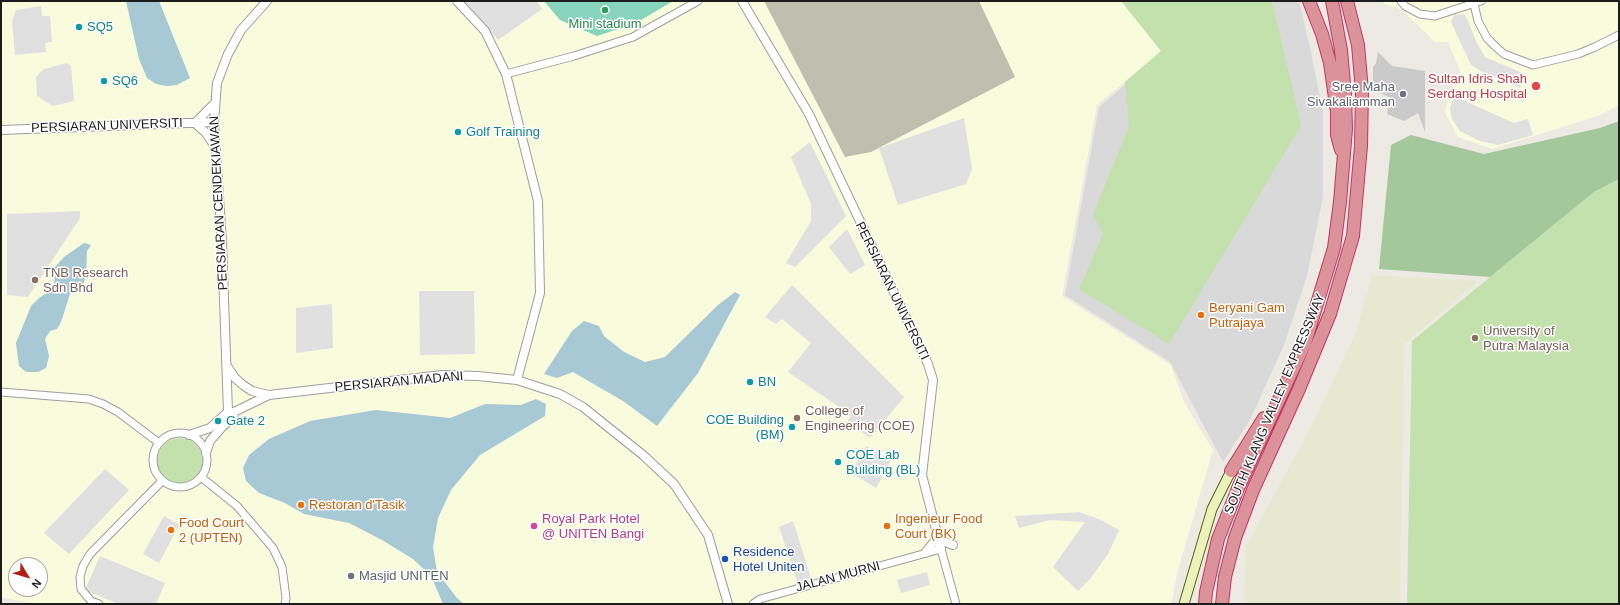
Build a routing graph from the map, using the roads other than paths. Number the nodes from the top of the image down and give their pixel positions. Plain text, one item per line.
1 (267, 1) edge
2 (457, 1) edge
3 (698, 1) edge
4 (742, 1) edge
5 (1309, 1) edge
6 (1332, 1) edge
7 (1347, 1) edge
8 (1401, 1) edge
9 (1481, 1) edge
10 (1474, 4) junction
11 (1619, 35) edge
12 (506, 74) junction
13 (216, 104) junction
14 (214, 122) junction
15 (195, 123) junction
16 (1, 130) edge
17 (215, 147) junction
18 (1344, 159) junction
19 (227, 365) junction
20 (517, 380) junction
21 (1285, 388) junction
22 (1, 392) edge
23 (269, 395) junction
24 (232, 414) junction
25 (189, 435) junction
26 (159, 443) junction
27 (206, 453) junction
28 (1231, 471) joint
29 (201, 477) junction
30 (162, 480) junction
31 (938, 537) junction
32 (952, 545) dead end
33 (941, 549) junction
34 (925, 553) junction
35 (99, 604) edge
36 (285, 604) edge
37 (728, 604) edge
38 (753, 604) edge
39 (956, 604) edge
40 (1184, 604) edge
41 (1206, 604) edge
42 (1222, 604) edge

1 - 13 street, PERSIARAN CENDEKIAWAN
2 - 12 street
3 - 12 street
4 - 31 street, PERSIARAN UNIVERSITI
5 - 18 highway
6 - 18 highway, SOUTH KLANG VALLEY EXPRESSWAY
7 - 42 highway, SOUTH KLANG VALLEY EXPRESSWAY
8 - 10 street
9 - 10 street
10 - 11 street
12 - 20 street
13 - 14 street, PERSIARAN CENDEKIAWAN
13 - 15 street
14 - 15 street, PERSIARAN UNIVERSITI
14 - 17 street, PERSIARAN CENDEKIAWAN
15 - 16 street, PERSIARAN UNIVERSITI
15 - 17 street
17 - 19 street, PERSIARAN CENDEKIAWAN
18 - 21 highway, SOUTH KLANG VALLEY EXPRESSWAY
19 - 23 street
19 - 24 street, PERSIARAN CENDEKIAWAN
20 - 23 street, PERSIARAN MADANI
20 - 37 street, PERSIARAN MADANI
21 - 28 highway
21 - 41 highway, SOUTH KLANG VALLEY EXPRESSWAY
22 - 26 street
23 - 24 street
24 - 25 street
24 - 27 street
25 - 26 street
25 - 27 street
26 - 30 street
27 - 29 street
28 - 40 main road
29 - 30 street
29 - 36 street
30 - 35 street
31 - 32 street
31 - 33 street, PERSIARAN UNIVERSITI
31 - 34 street
33 - 34 street, JALAN MURNI
33 - 39 street, PERSIARAN UNIVERSITI
34 - 38 street, JALAN MURNI

